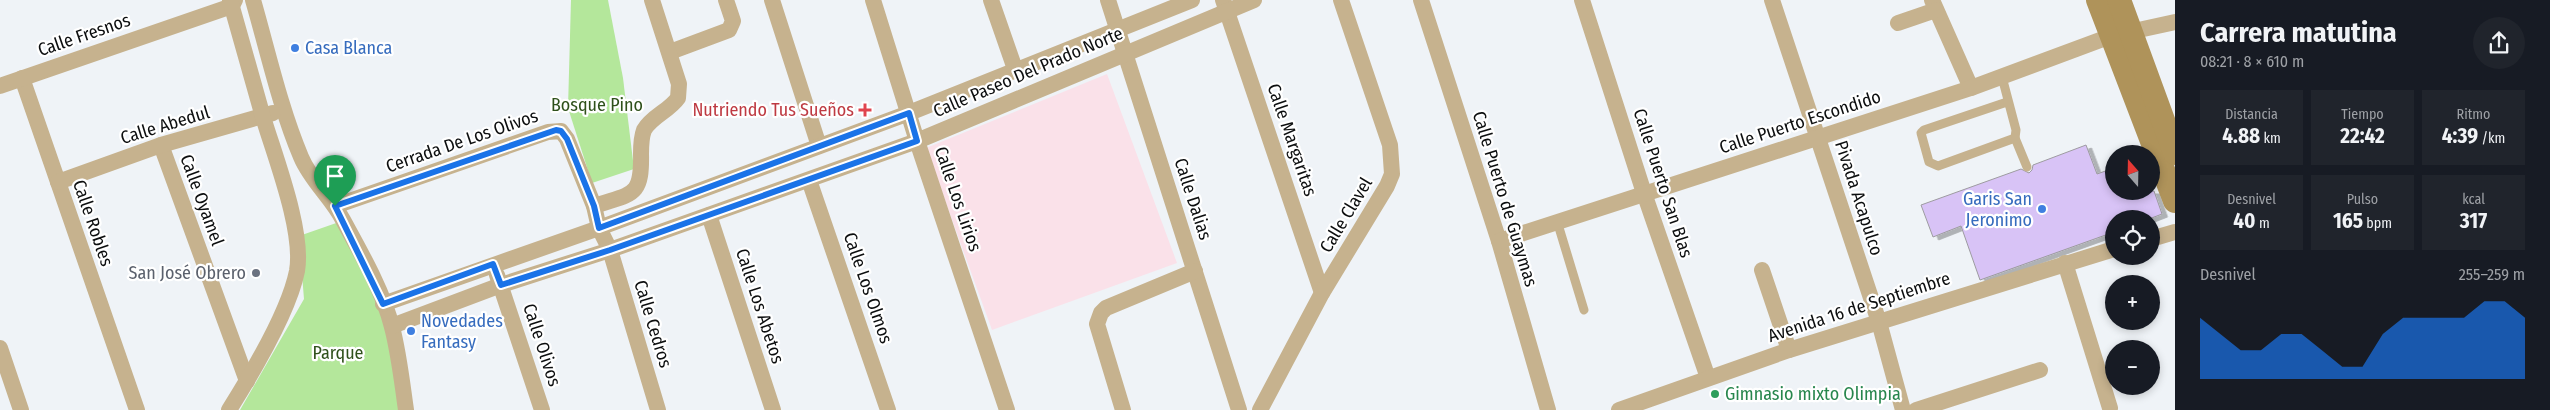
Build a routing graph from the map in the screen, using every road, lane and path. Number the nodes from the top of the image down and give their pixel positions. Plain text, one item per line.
1 (253, 0) edge
2 (652, 0) edge
3 (726, 0) edge
4 (772, 0) edge
5 (873, 0) edge
6 (992, 0) edge
7 (1108, 0) edge
8 (1192, 0) edge
9 (1254, 0) edge
10 (1341, 0) edge
11 (1421, 0) edge
12 (1582, 0) edge
13 (1772, 0) edge
14 (2098, 0) edge
15 (2119, 0) edge
16 (232, 2) edge
17 (1934, 5) edge
18 (1225, 6) edge
19 (2175, 22) edge
20 (1898, 24) dead end
21 (1118, 29) junction
22 (2122, 34) junction
23 (670, 52) junction
24 (1126, 53) junction
25 (1015, 69) junction
26 (2002, 77) junction
27 (22, 78) junction
28 (0, 86) edge
29 (1971, 88) junction
30 (2007, 102) junction
31 (284, 109) junction
32 (909, 113) junction
33 (263, 116) junction
34 (1817, 136) junction
35 (2015, 138) junction
36 (917, 141) junction
37 (161, 145) junction
38 (819, 146) junction
39 (2175, 153) edge
40 (2027, 167) dead end
41 (809, 180) junction
42 (58, 182) junction
43 (1644, 193) junction
44 (2175, 200) edge
45 (335, 206) junction
46 (594, 206) junction
47 (709, 216) junction
48 (1557, 222) junction
49 (599, 228) junction
50 (2175, 232) edge
51 (2160, 236) edge
52 (1499, 241) junction
53 (610, 250) junction
54 (2105, 252) edge
55 (2065, 263) junction
56 (493, 264) junction
57 (1762, 270) dead end
58 (1195, 271) junction
59 (501, 285) junction
60 (1322, 293) junction
61 (383, 304) junction
62 (1584, 310) dead end
63 (1879, 322) junction
64 (392, 326) junction
65 (0, 348) edge
66 (1789, 350) junction
67 (2040, 370) dead end
68 (1708, 378) junction
69 (247, 381) junction
70 (1646, 406) edge
71 (2110, 408) dead end
72 (21, 410) edge
73 (137, 410) edge
74 (228, 410) edge
75 (406, 410) edge
76 (542, 410) edge
77 (658, 410) edge
78 (774, 410) edge
79 (888, 410) edge
80 (1008, 410) edge
81 (1123, 410) edge
82 (1240, 410) edge
83 (1260, 410) edge
84 (1548, 410) edge
85 (1620, 410) edge
86 (1903, 410) edge
87 (1916, 410) edge

1 - 31 street
2 - 23 street
3 - 23 street
4 - 38 street
5 - 32 street, Calle Los Lirios
6 - 25 street
7 - 21 street, Calle Dalias
8 - 21 street, Calle Paseo Del Prado Norte
9 - 18 street, Calle Paseo Del Prado Norte
10 - 60 street, Calle Clavel
11 - 52 street, Calle Puerto de Guaymas
12 - 43 street, Calle Puerto San Blas
13 - 34 street, Pivada Acapulco
14 - 22 street
15 - 22 street
16 - 27 street, Calle Fresnos
16 - 33 street
17 - 20 street
17 - 29 street
18 - 24 street, Calle Paseo Del Prado Norte
18 - 60 street, Calle Margaritas
19 - 22 street, Calle Puerto Escondido
21 - 24 street, Calle Dalias
21 - 25 street, Calle Paseo Del Prado Norte
22 - 26 street, Calle Puerto Escondido
22 - 39 street
22 - 44 street
23 - 46 street
24 - 36 street, Calle Paseo Del Prado Norte
24 - 58 street, Calle Dalias
25 - 32 street, Calle Paseo Del Prado Norte
26 - 29 street, Calle Puerto Escondido
26 - 30 lane
27 - 28 street, Calle Fresnos
27 - 42 street, Calle Robles
29 - 34 street, Calle Puerto Escondido
30 - 35 lane
30 - 35 lane
31 - 33 street, Calle Abedul
31 - 45 street
32 - 36 street, Calle Los Lirios
32 - 38 street, Calle Paseo Del Prado Norte
33 - 37 street, Calle Abedul
33 - 69 street
34 - 43 street, Calle Puerto Escondido
34 - 63 street, Pivada Acapulco
35 - 40 lane
36 - 41 street, Calle Paseo Del Prado Norte
36 - 80 street, Calle Los Lirios
37 - 42 street, Calle Abedul
37 - 69 street, Calle Oyamel
38 - 49 street, Calle Paseo Del Prado Norte
41 - 47 street, Calle Paseo Del Prado Norte
41 - 79 street, Calle Los Olmos
42 - 73 street, Calle Robles
43 - 48 street, Calle Puerto Escondido
43 - 68 street, Calle Puerto San Blas
45 - 46 street, Cerrada De Los Olivos
45 - 61 street
46 - 49 street, Cerrada De Los Olivos
47 - 53 street, Calle Paseo Del Prado Norte
47 - 78 street, Calle Los Abetos
48 - 52 street, Calle Puerto Escondido
48 - 62 lane
49 - 53 street, Calle Cedros
49 - 56 street, Calle Paseo Del Prado Norte
50 - 51 street
52 - 84 street, Calle Puerto de Guaymas
53 - 59 street, Calle Paseo Del Prado Norte
53 - 77 street, Calle Cedros
54 - 55 street, Avenida 16 de Septiembre
55 - 63 street, Avenida 16 de Septiembre
55 - 71 street
56 - 59 street, Calle Olivos
56 - 61 street, Calle Paseo Del Prado Norte
57 - 66 street
58 - 81 street
58 - 82 street, Calle Dalias
59 - 64 street, Calle Paseo Del Prado Norte
59 - 76 street, Calle Olivos
60 - 83 street, Calle Clavel
61 - 64 street
63 - 66 street, Avenida 16 de Septiembre
63 - 86 street, Pivada Acapulco
64 - 75 street
65 - 72 street
66 - 68 street, Avenida 16 de Septiembre
67 - 87 street
68 - 70 street, Avenida 16 de Septiembre
69 - 74 street
70 - 85 street, Avenida 16 de Septiembre

